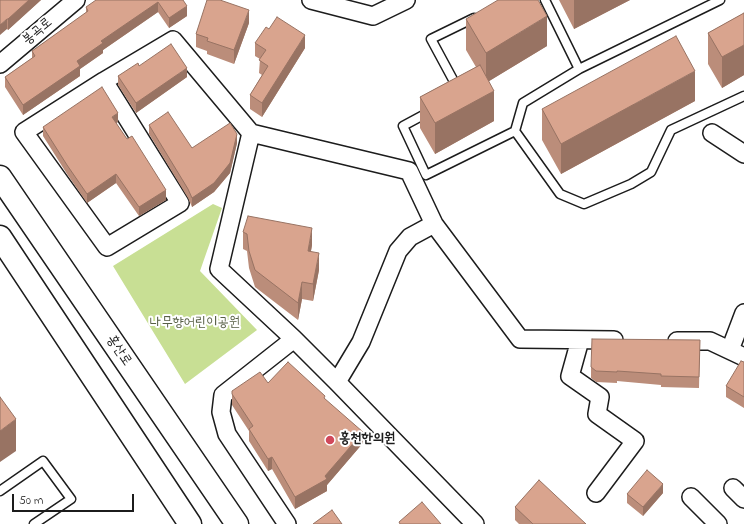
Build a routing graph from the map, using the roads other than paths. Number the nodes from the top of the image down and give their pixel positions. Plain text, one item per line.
1 (76, 0) edge
2 (311, 0) edge
3 (406, 0) edge
4 (545, 0) edge
5 (720, 0) edge
6 (481, 14) edge
7 (0, 64) edge
8 (578, 69) junction
9 (104, 81) junction
10 (744, 96) edge
11 (455, 98) edge
12 (436, 109) edge
13 (515, 131) junction
14 (251, 133) junction
15 (712, 133) dead end
16 (744, 154) edge
17 (0, 177) edge
18 (434, 224) junction
19 (0, 237) edge
20 (744, 314) edge
21 (294, 339) junction
22 (580, 340) junction
23 (626, 340) edge
24 (664, 341) edge
25 (737, 353) edge
26 (337, 382) junction
27 (0, 491) edge
28 (596, 493) dead end
29 (691, 497) dead end
30 (34, 524) edge
31 (190, 524) edge
32 (237, 524) edge
33 (287, 524) edge
34 (475, 524) edge
35 (718, 524) edge

1 - 7 street, 봉곡로
2 - 3 street
4 - 8 lane
5 - 8 lane
6 - 11 lane
8 - 13 lane
9 - 9 street
9 - 14 street
10 - 13 lane
12 - 13 lane
14 - 18 street
14 - 21 street
15 - 16 street
17 - 32 street, 홍산로
18 - 22 street
18 - 26 street
19 - 31 street
20 - 25 street
21 - 26 street
21 - 33 street
22 - 23 street
22 - 28 street
24 - 25 street
26 - 34 street
27 - 30 lane
29 - 35 street

